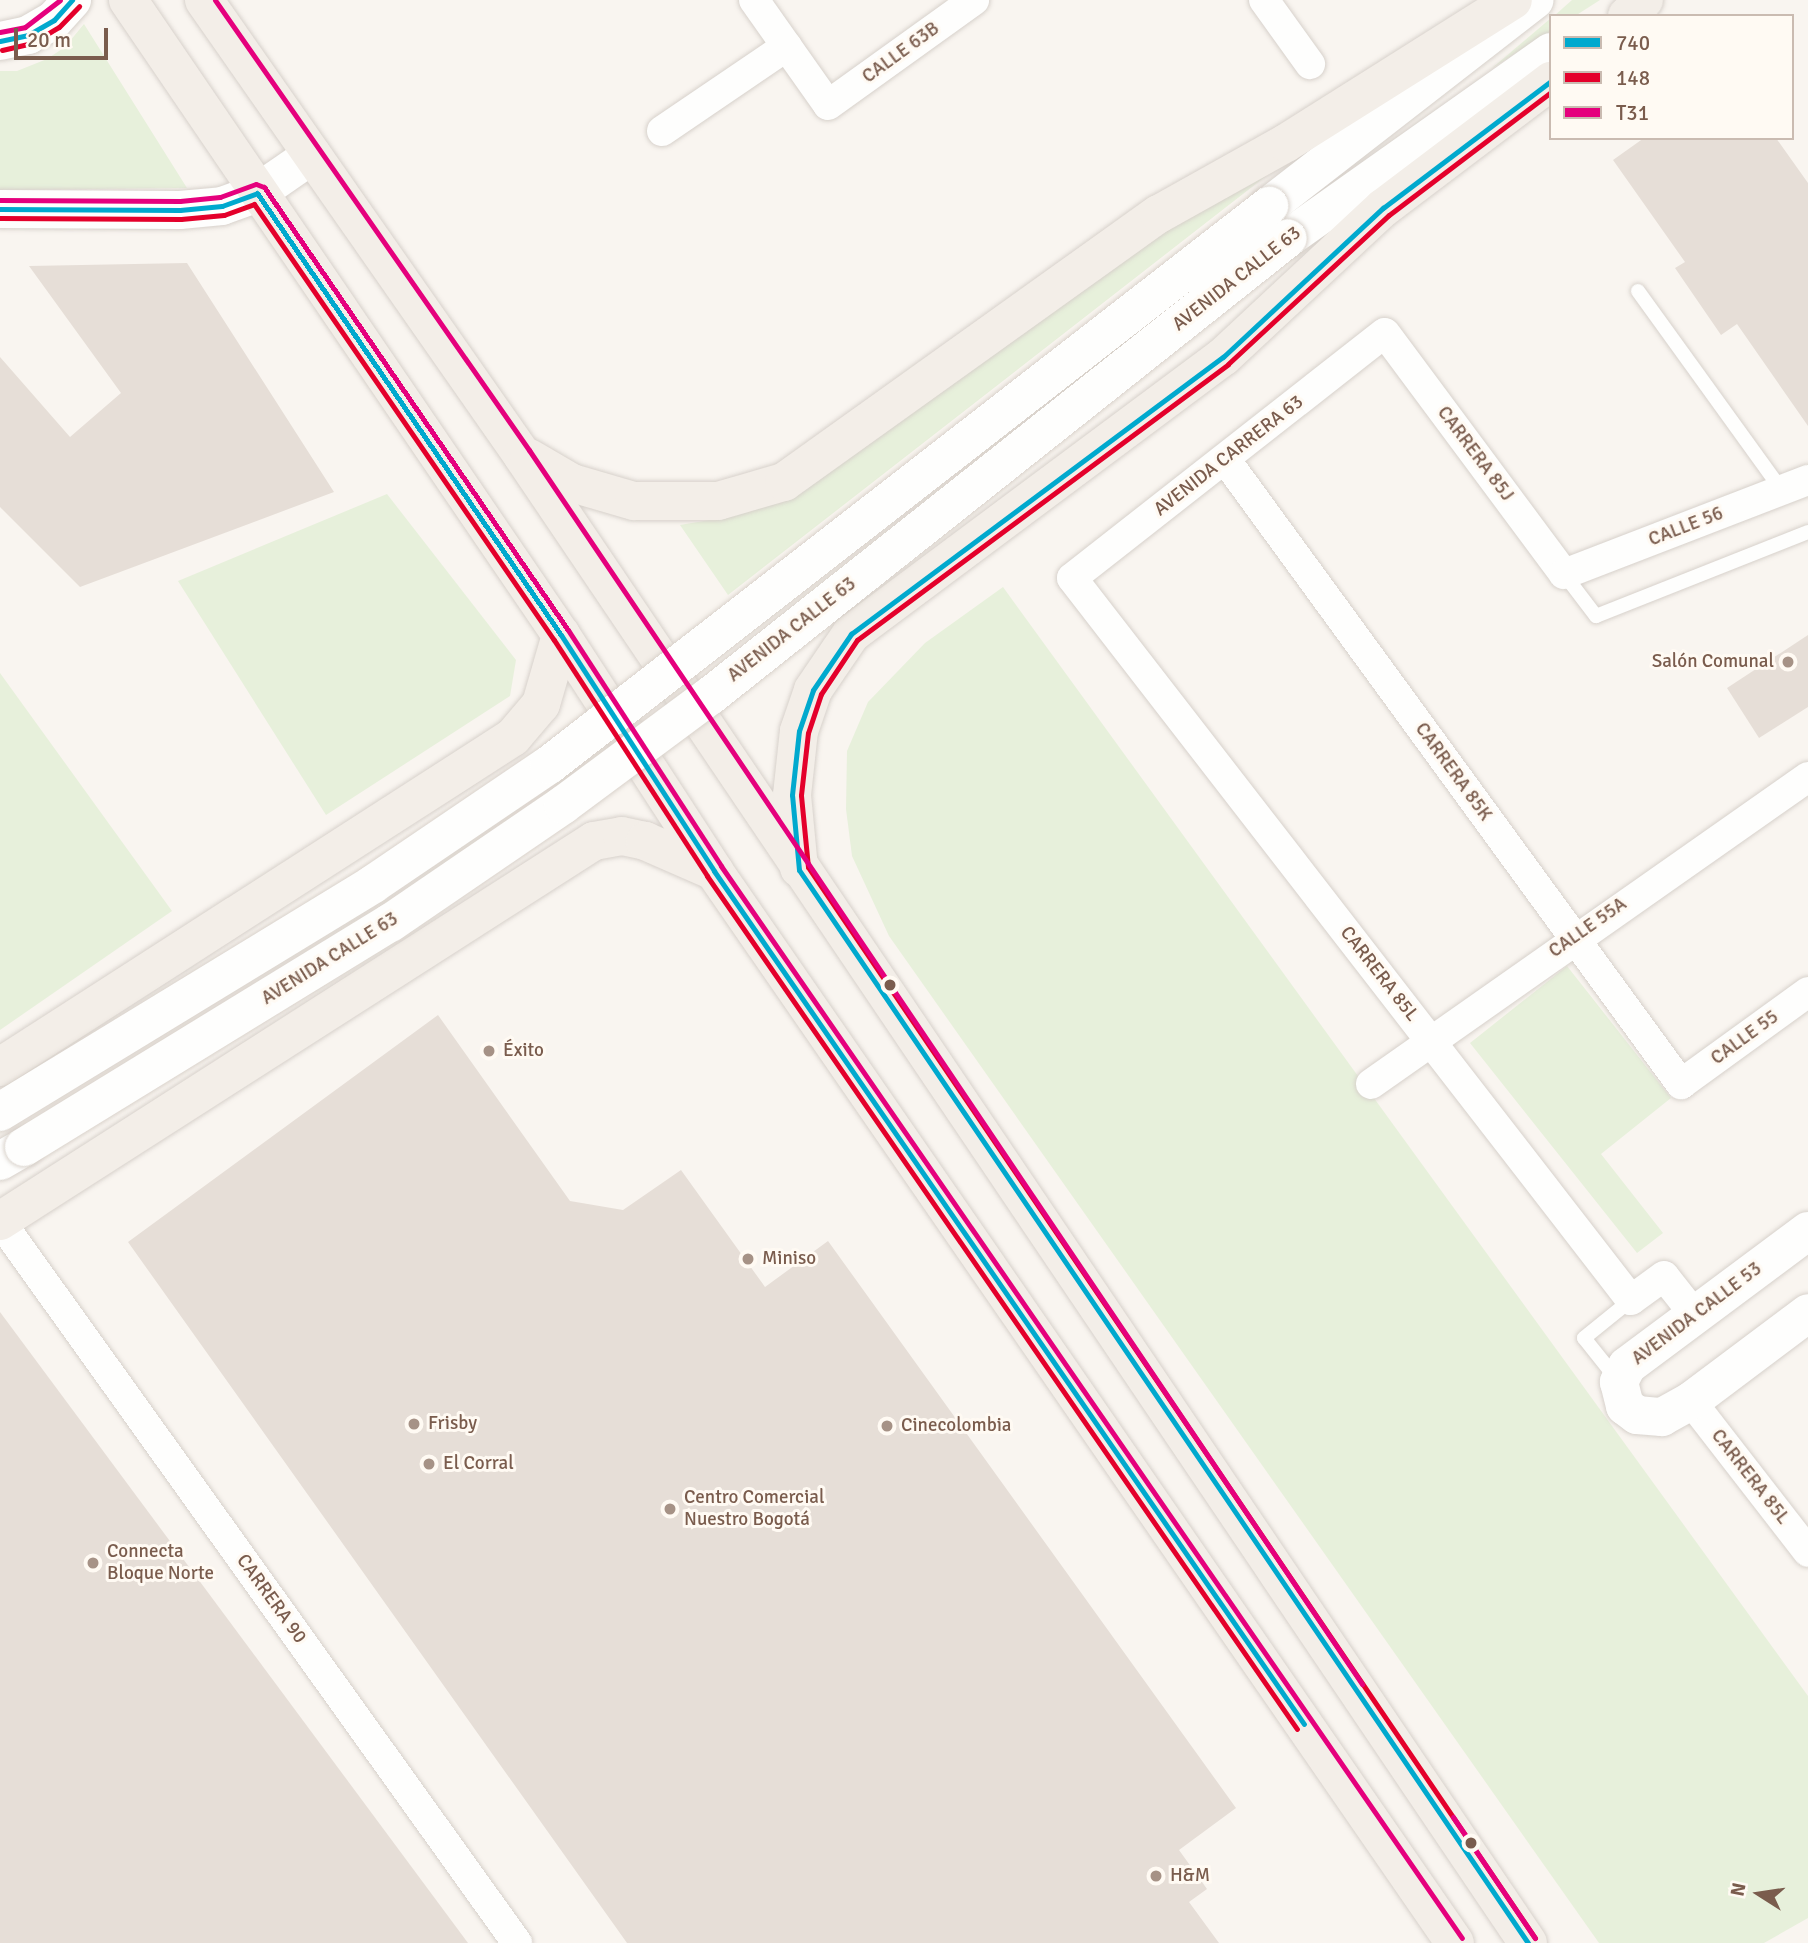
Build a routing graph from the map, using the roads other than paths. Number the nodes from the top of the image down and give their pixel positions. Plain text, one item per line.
1 (72, 0) edge
2 (128, 0) edge
3 (204, 0) edge
4 (754, 0) edge
5 (974, 0) edge
6 (1264, 0) edge
7 (1513, 0) edge
8 (1535, 0) edge
9 (1630, 0) edge
10 (1644, 0) edge
11 (1609, 14) edge
12 (1629, 14) edge
13 (0, 41) edge
14 (787, 46) junction
15 (1549, 53) edge
16 (1310, 64) dead end
17 (1549, 83) edge
18 (662, 131) dead end
19 (312, 155) junction
20 (257, 193) junction
21 (0, 209) edge
22 (1638, 291) dead end
23 (1385, 333) joint
24 (522, 454) junction
25 (1225, 459) junction
26 (1801, 483) edge
27 (1808, 532) edge
28 (1564, 574) junction
29 (1072, 578) joint
30 (561, 635) junction
31 (1808, 777) edge
32 (799, 870) junction
33 (715, 871) junction
34 (1574, 937) junction
35 (1808, 992) edge
36 (1431, 1042) junction
37 (0, 1067) edge
38 (1371, 1084) dead end
39 (1681, 1084) joint
40 (0, 1112) edge
41 (12, 1154) edge
42 (0, 1221) edge
43 (1808, 1231) edge
44 (1631, 1300) junction
45 (1808, 1313) edge
46 (1693, 1314) junction
47 (1619, 1381) junction
48 (1691, 1401) junction
49 (1808, 1552) edge
50 (517, 1943) edge
51 (1455, 1943) edge
52 (1528, 1943) edge

1 - 13 main road
2 - 20 main road
3 - 19 main road
4 - 14 street
5 - 14 street, CALLE 63B
6 - 16 street
7 - 24 main road
8 - 40 main road, AVENIDA CALLE 63, bridge
9 - 11 main road
10 - 12 main road
14 - 18 street
15 - 41 main road, AVENIDA CALLE 63, bridge
17 - 32 main road
19 - 20 main road
19 - 24 main road
20 - 21 main road
20 - 30 main road
22 - 26 lane
23 - 25 street, AVENIDA CARRERA 63
23 - 28 street, CARRERA 85J
24 - 32 main road
25 - 29 street, AVENIDA CARRERA 63
25 - 34 street, CARRERA 85K
26 - 28 street, CALLE 56
27 - 28 lane
29 - 36 street, CARRERA 85L
30 - 33 main road
30 - 37 main road
31 - 34 street, CALLE 55A
32 - 52 main road
33 - 42 main road
33 - 51 main road
34 - 36 street, CALLE 55A
34 - 39 street, CARRERA 85K
35 - 39 street, CALLE 55
36 - 38 street, CALLE 55A
36 - 44 street, CARRERA 85L
42 - 50 street, CARRERA 90
43 - 46 main road, AVENIDA CALLE 53
44 - 46 street
44 - 47 lane
45 - 48 main road, AVENIDA CALLE 53
46 - 47 main road, AVENIDA CALLE 53
47 - 48 main road, AVENIDA CALLE 53
48 - 49 street, CARRERA 85L

